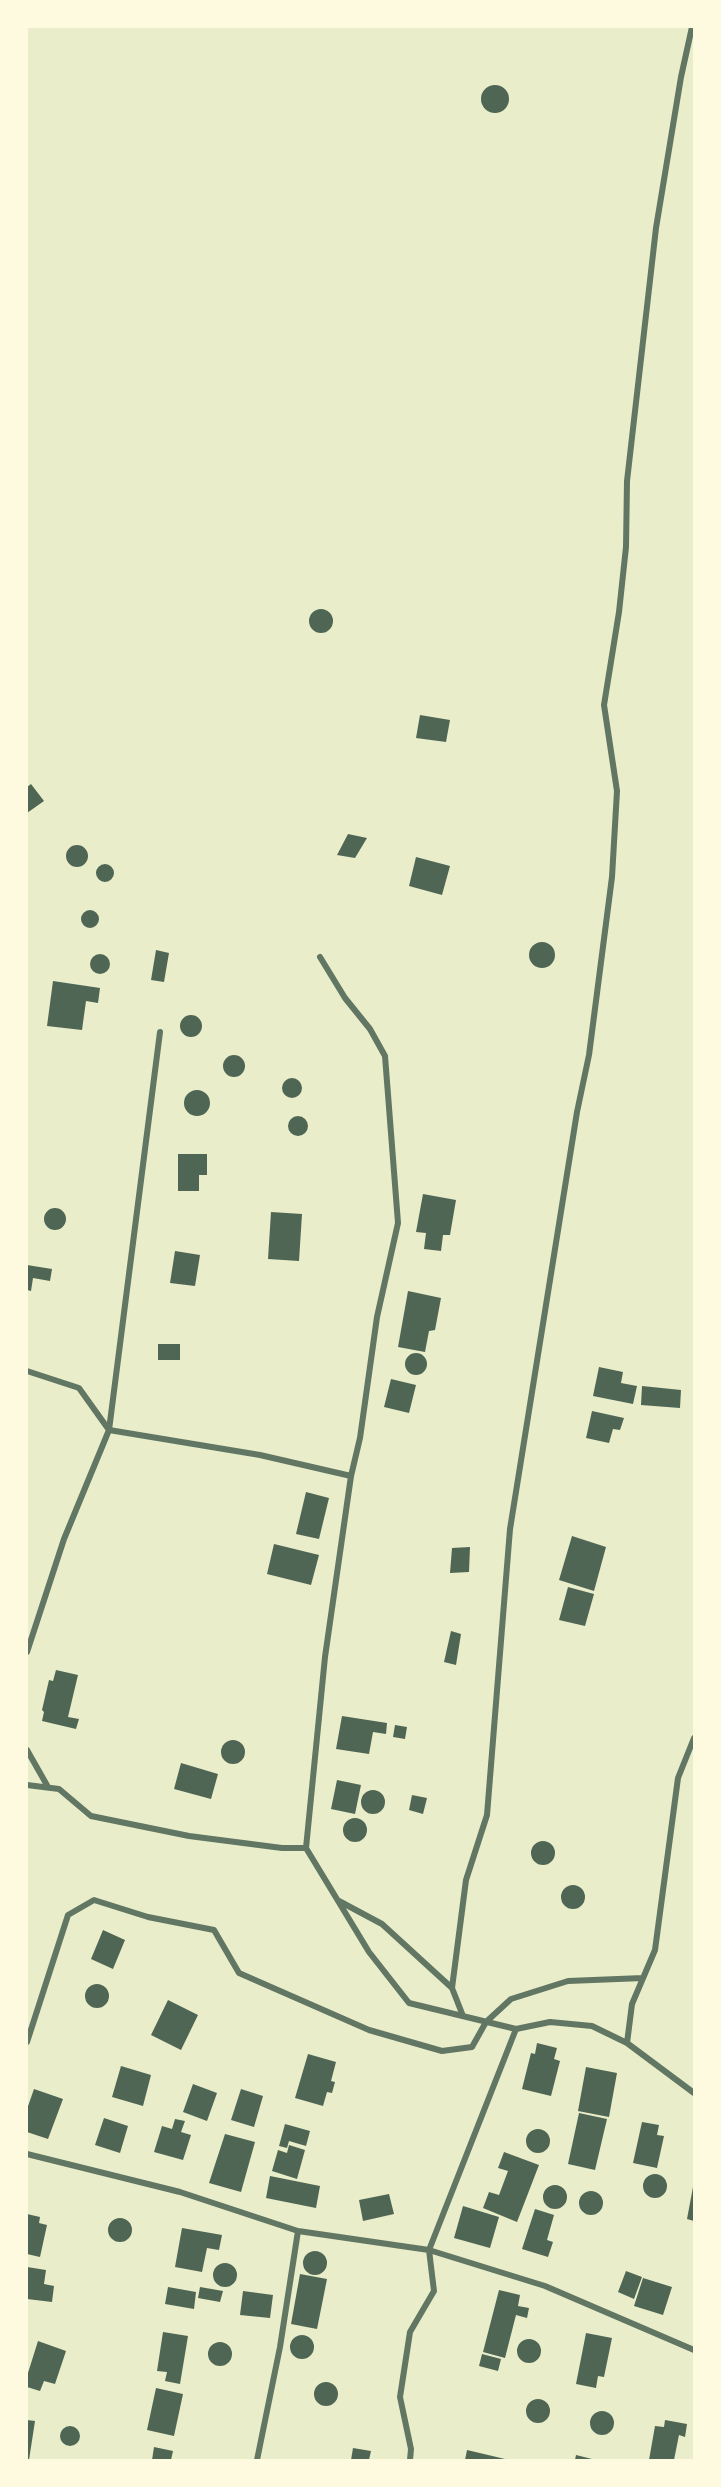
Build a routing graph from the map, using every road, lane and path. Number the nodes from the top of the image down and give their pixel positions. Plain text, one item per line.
1 (693, 27) edge
2 (320, 957) dead end
3 (160, 1032) dead end
4 (27, 1371) edge
5 (109, 1430) junction
6 (351, 1476) junction
7 (27, 1652) edge
8 (694, 1738) edge
9 (27, 1750) edge
10 (27, 1785) edge
11 (48, 1787) junction
12 (306, 1848) junction
13 (338, 1901) junction
14 (643, 1978) junction
15 (452, 1988) junction
16 (463, 2016) junction
17 (486, 2022) junction
18 (516, 2029) junction
19 (27, 2042) edge
20 (627, 2043) junction
21 (694, 2093) edge
22 (27, 2154) edge
23 (298, 2231) junction
24 (429, 2250) junction
25 (694, 2350) edge
26 (257, 2460) edge
27 (410, 2460) edge

1 - 15 street
2 - 6 street
3 - 5 street
4 - 5 street
5 - 6 street
5 - 7 street
6 - 12 street
8 - 14 street
9 - 11 street
10 - 11 street
11 - 12 street
12 - 13 street
13 - 15 street
13 - 16 street
14 - 17 street
14 - 20 street
15 - 16 street
16 - 17 street
17 - 18 street
17 - 19 street
18 - 20 street
18 - 24 street
20 - 21 street
22 - 23 street
23 - 24 street
23 - 26 street
24 - 25 street
24 - 27 street

